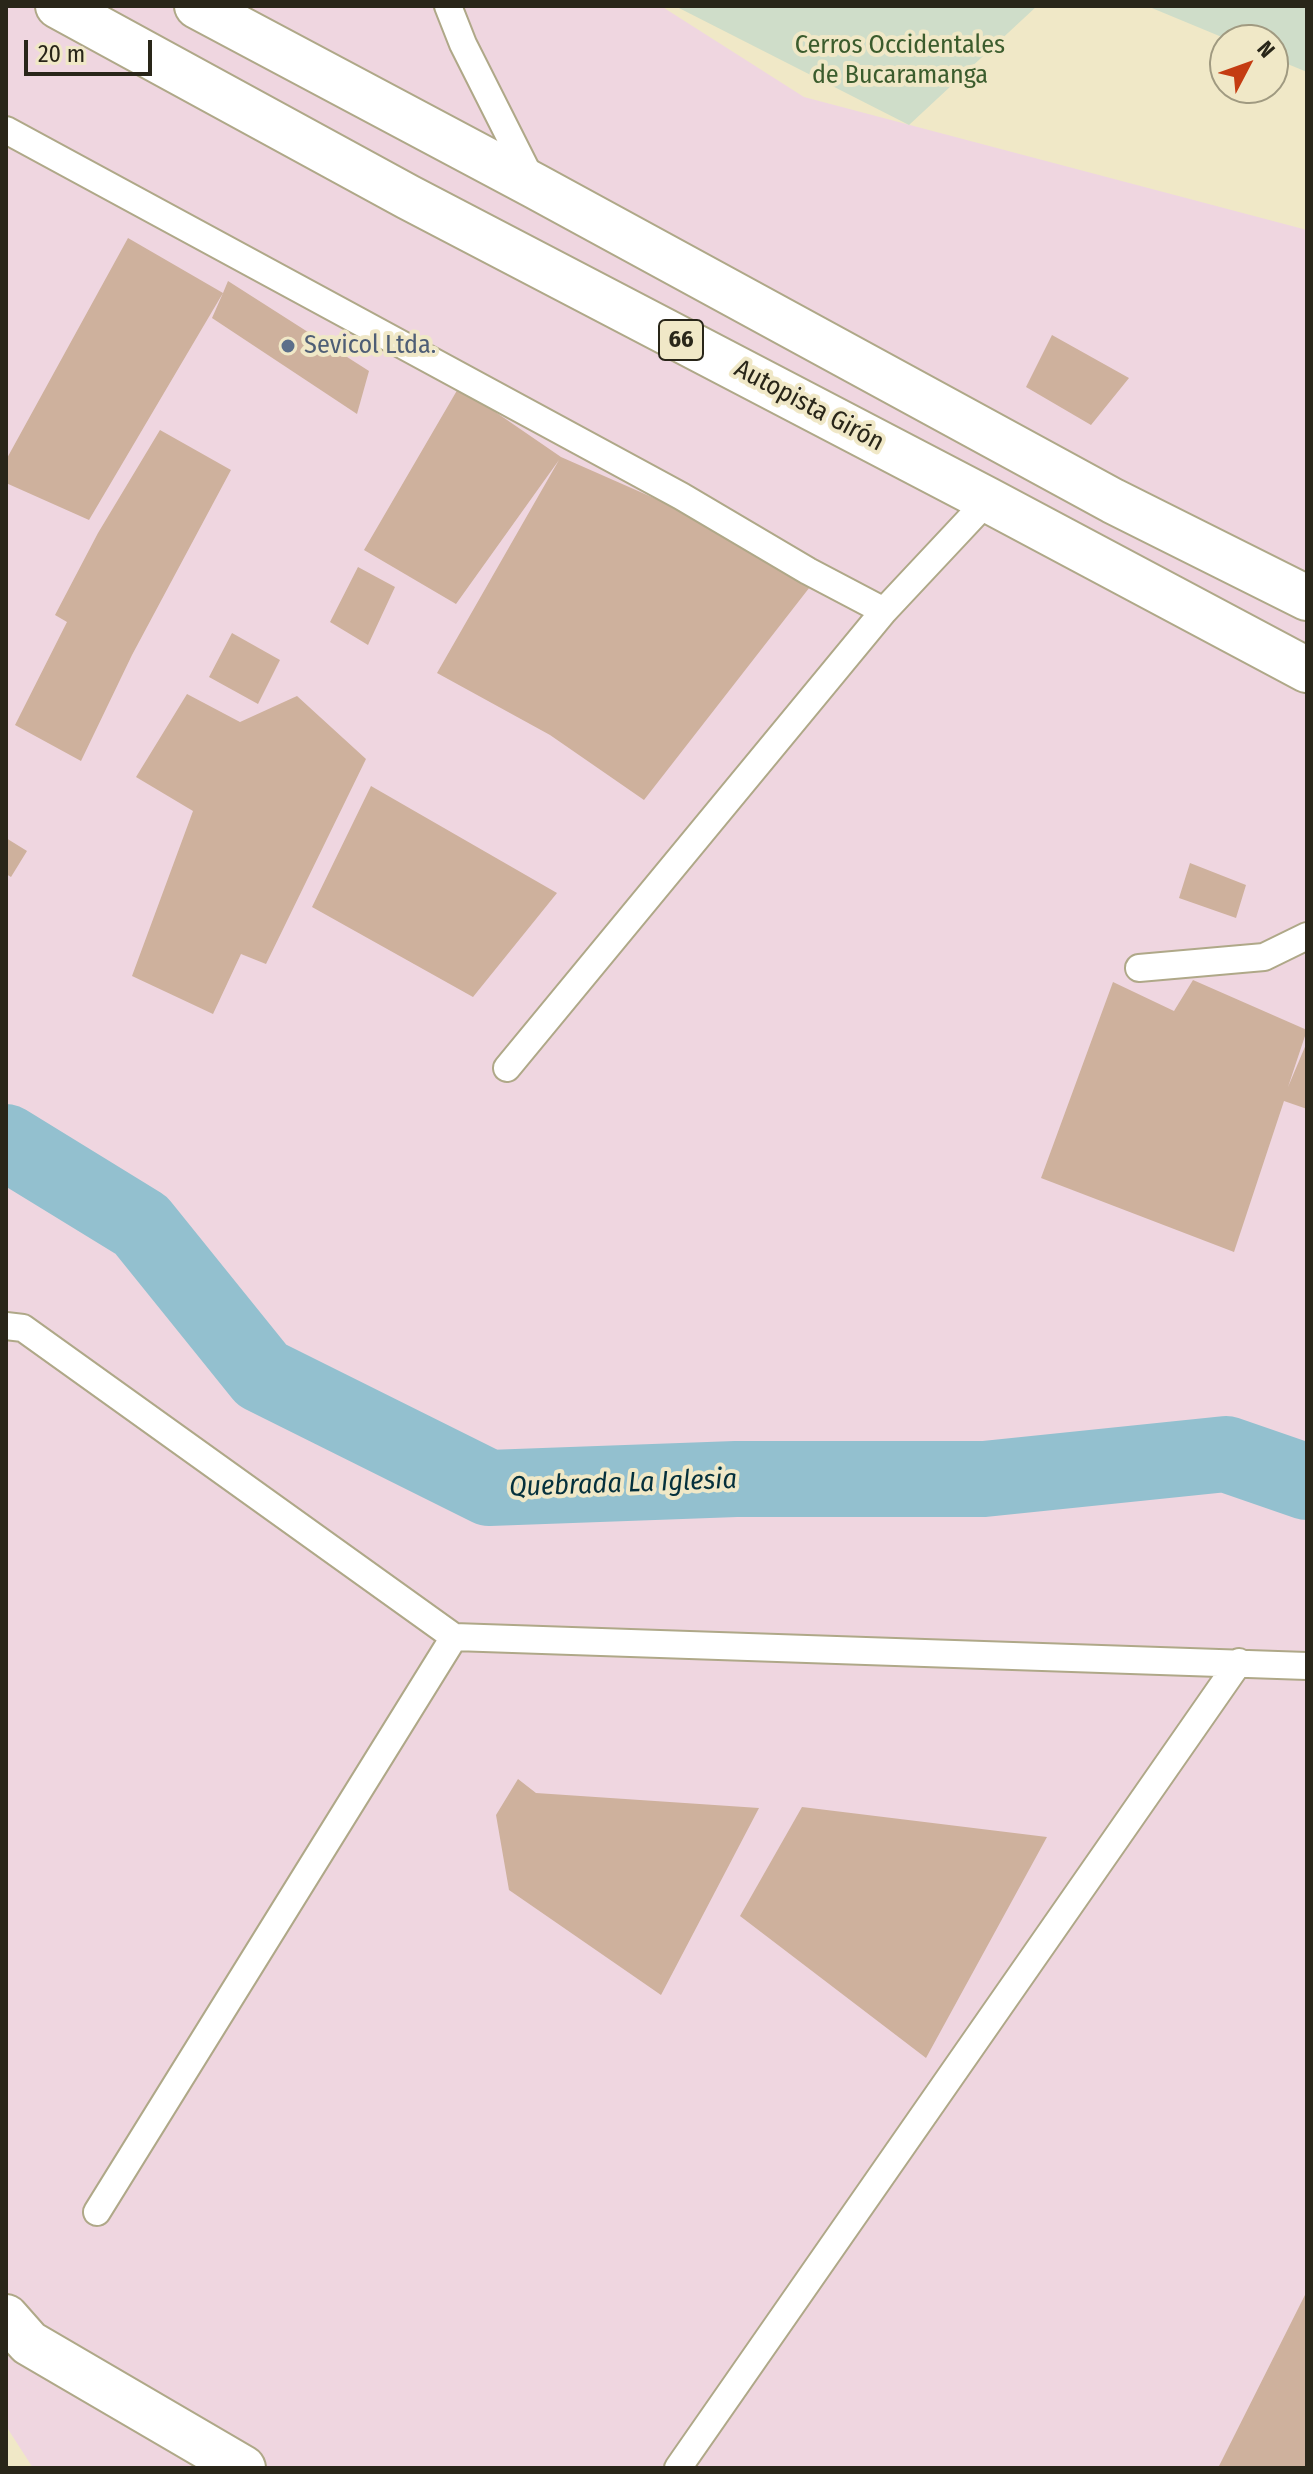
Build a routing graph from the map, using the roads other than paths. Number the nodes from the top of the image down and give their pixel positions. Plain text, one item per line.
1 (58, 6) edge
2 (197, 6) edge
3 (448, 6) edge
4 (6, 130) edge
5 (535, 186) junction
6 (988, 500) junction
7 (1307, 598) edge
8 (884, 611) junction
9 (1307, 670) edge
10 (1307, 936) edge
11 (1139, 968) dead end
12 (507, 1068) dead end
13 (6, 1326) edge
14 (454, 1637) junction
15 (1239, 1662) junction
16 (1307, 1666) edge
17 (97, 2212) dead end
18 (6, 2317) edge
19 (243, 2468) edge
20 (678, 2468) edge

1 - 6 main road, Autopista Girón / 66
2 - 5 main road, 66
3 - 5 lane
4 - 8 lane
5 - 7 main road, 66
6 - 8 lane
6 - 9 main road, Autopista Girón / 66
8 - 12 lane
10 - 11 lane
13 - 14 lane
14 - 15 lane
14 - 17 lane
15 - 16 lane
15 - 20 lane
18 - 19 main road

